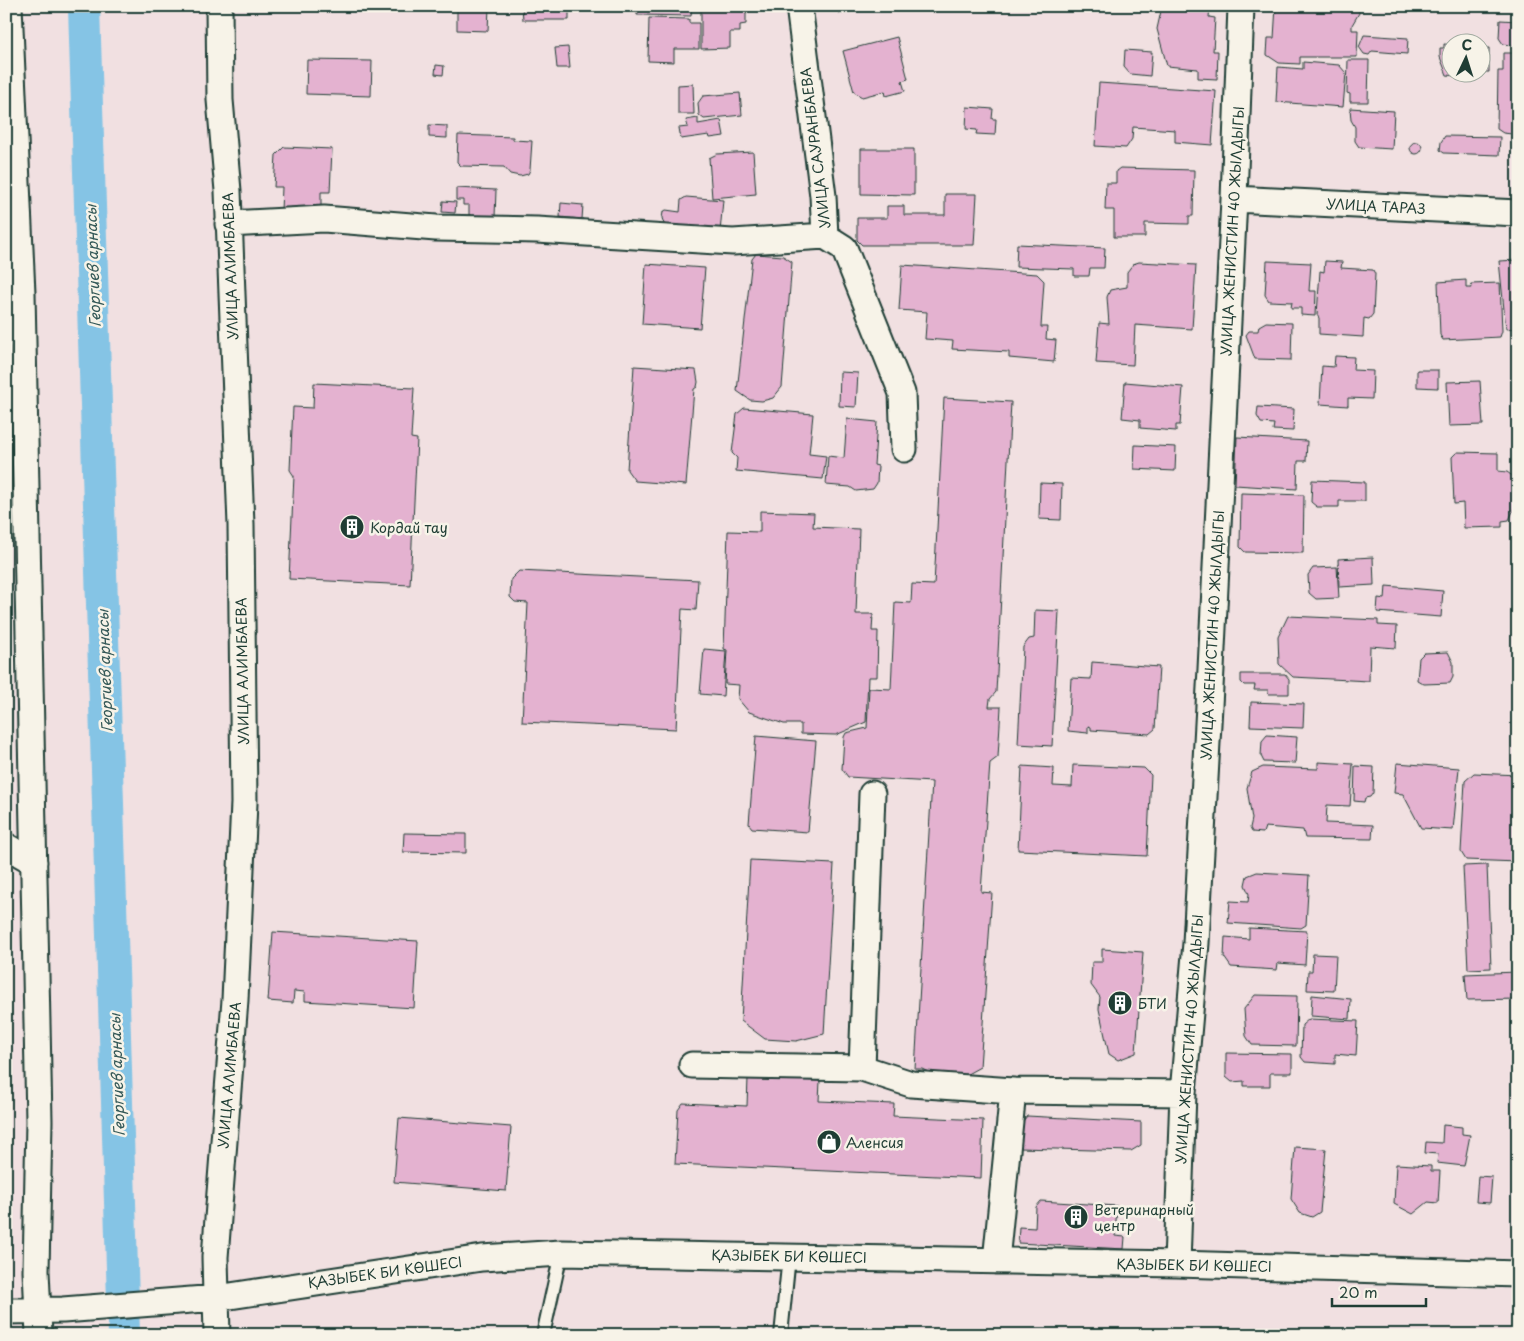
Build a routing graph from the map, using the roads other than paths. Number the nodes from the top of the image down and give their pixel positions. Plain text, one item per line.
1 (9, 6) edge
2 (219, 6) edge
3 (799, 6) edge
4 (1240, 6) edge
5 (1234, 199) junction
6 (1518, 213) edge
7 (228, 224) junction
8 (825, 236) junction
9 (904, 449) dead end
10 (872, 794) dead end
11 (6, 846) edge
12 (34, 862) junction
13 (692, 1065) dead end
14 (862, 1068) junction
15 (1013, 1091) junction
16 (1183, 1093) junction
17 (561, 1253) junction
18 (789, 1256) junction
19 (996, 1261) junction
20 (1177, 1264) junction
21 (1518, 1274) edge
22 (217, 1298) junction
23 (6, 1310) edge
24 (37, 1310) junction
25 (39, 1335) edge
26 (217, 1335) edge
27 (543, 1335) edge
28 (781, 1335) edge

1 - 12 street
2 - 7 street, УЛИЦА АЛИМБАЕВА
3 - 8 street, УЛИЦА САУРАНБАЕВА
4 - 5 street, УЛИЦА ЖЕНИСТИН 40 ЖЫЛДЫГЫ
5 - 6 street, УЛИЦА ТАРАЗ
5 - 16 street, УЛИЦА ЖЕНИСТИН 40 ЖЫЛДЫГЫ
7 - 8 street
7 - 22 street, УЛИЦА АЛИМБАЕВА
8 - 9 street, УЛИЦА САУРАНБАЕВА
10 - 14 street
11 - 12 street
12 - 24 street
13 - 14 street
14 - 15 street
15 - 16 street
15 - 19 street
16 - 20 street, УЛИЦА ЖЕНИСТИН 40 ЖЫЛДЫГЫ
17 - 18 street, ҚАЗЫБЕК БИ КӨШЕСІ
17 - 22 street, ҚАЗЫБЕК БИ КӨШЕСІ
17 - 27 lane
18 - 19 street, ҚАЗЫБЕК БИ КӨШЕСІ
18 - 28 lane
19 - 20 street, ҚАЗЫБЕК БИ КӨШЕСІ
20 - 21 street, ҚАЗЫБЕК БИ КӨШЕСІ
22 - 24 street, ҚАЗЫБЕК БИ КӨШЕСІ
22 - 26 street, УЛИЦА АЛИМБАЕВА
23 - 24 street
24 - 25 street

